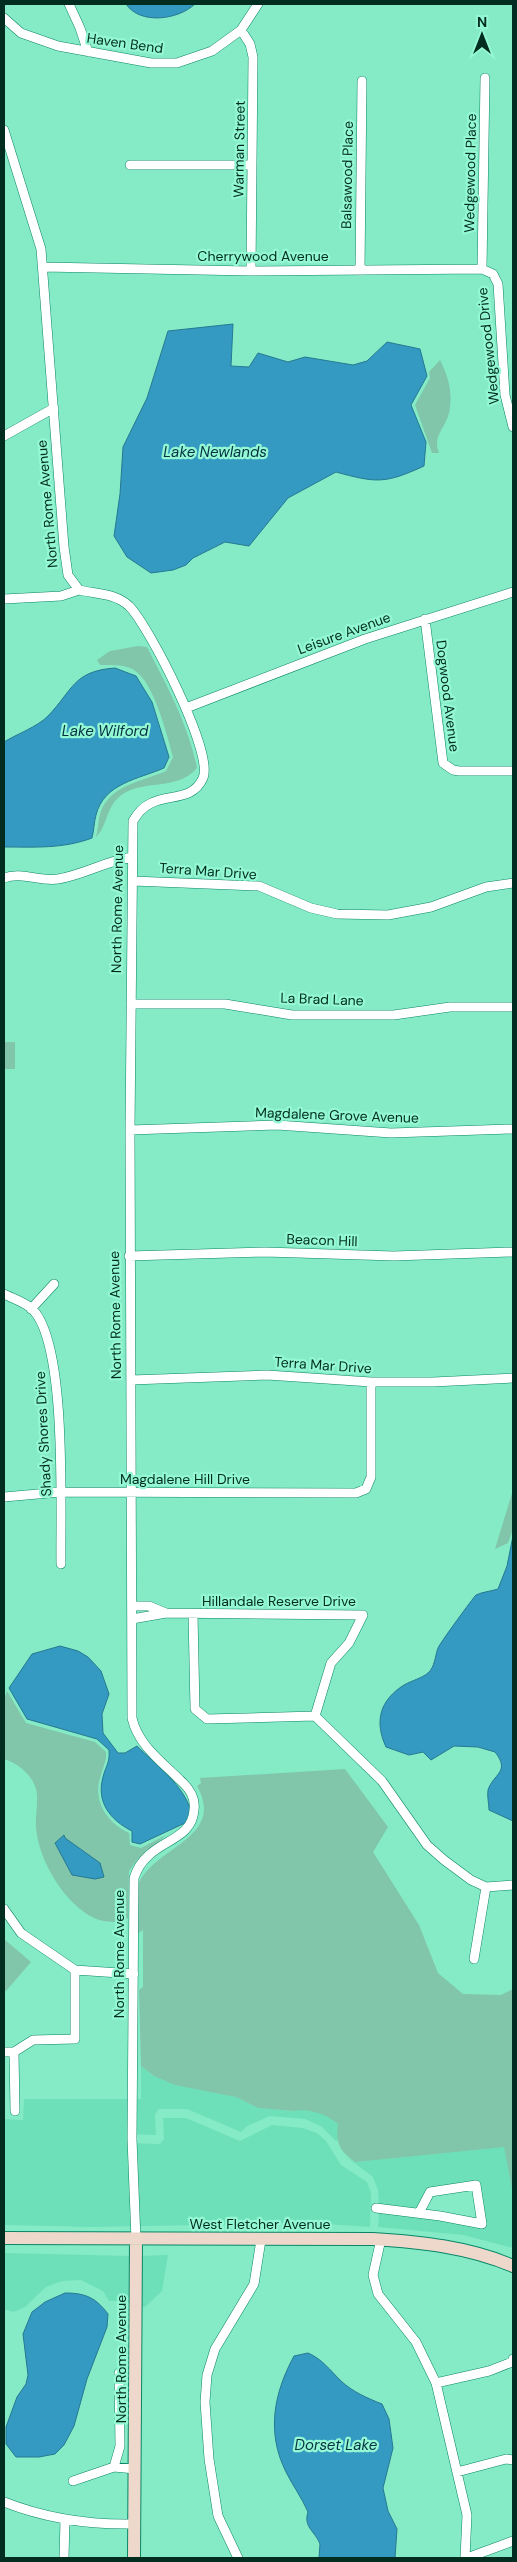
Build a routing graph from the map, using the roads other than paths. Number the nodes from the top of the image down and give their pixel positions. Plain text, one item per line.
1 (69, 4) edge
2 (258, 4) edge
3 (4, 18) edge
4 (241, 30) junction
5 (88, 52) junction
6 (485, 78) dead end
7 (362, 80) dead end
8 (4, 130) edge
9 (130, 165) dead end
10 (252, 165) junction
11 (43, 267) junction
12 (482, 269) junction
13 (360, 270) junction
14 (251, 271) junction
15 (509, 394) edge
16 (54, 408) junction
17 (513, 428) edge
18 (4, 436) edge
19 (79, 590) junction
20 (513, 592) edge
21 (4, 599) edge
22 (425, 619) junction
23 (186, 708) junction
24 (513, 771) edge
25 (132, 857) junction
26 (4, 878) edge
27 (133, 881) junction
28 (513, 883) edge
29 (131, 1004) junction
30 (513, 1007) edge
31 (513, 1129) edge
32 (130, 1130) junction
33 (513, 1252) edge
34 (130, 1256) junction
35 (54, 1284) dead end
36 (4, 1294) edge
37 (32, 1309) junction
38 (513, 1378) edge
39 (131, 1380) junction
40 (371, 1382) junction
41 (60, 1492) junction
42 (131, 1493) junction
43 (4, 1497) edge
44 (61, 1564) dead end
45 (132, 1606) junction
46 (166, 1614) junction
47 (193, 1614) junction
48 (132, 1619) junction
49 (315, 1716) junction
50 (513, 1885) edge
51 (486, 1887) junction
52 (4, 1910) edge
53 (474, 1960) dead end
54 (74, 1970) junction
55 (134, 1974) junction
56 (4, 2052) edge
57 (14, 2052) junction
58 (15, 2111) dead end
59 (376, 2208) dead end
60 (419, 2212) junction
61 (4, 2238) edge
62 (381, 2239) junction
63 (136, 2240) junction
64 (261, 2240) junction
65 (513, 2266) edge
66 (513, 2359) edge
67 (119, 2373) dead end
68 (436, 2382) junction
69 (513, 2460) edge
70 (114, 2467) junction
71 (135, 2469) junction
72 (457, 2472) junction
73 (73, 2481) dead end
74 (4, 2502) edge
75 (65, 2520) junction
76 (134, 2524) junction
77 (513, 2541) edge
78 (64, 2558) edge
79 (134, 2558) edge
80 (238, 2558) edge
81 (466, 2558) edge

1 - 5 street
2 - 4 street, Haven Bend
3 - 5 street, Haven Bend
4 - 5 street, Haven Bend
4 - 10 street, Warman Street
6 - 12 street, Wedgewood Place
7 - 13 street, Balsawood Place
8 - 11 street, North Rome Avenue
9 - 10 street
10 - 14 street, Warman Street
11 - 14 street, Cherrywood Avenue
11 - 16 street, North Rome Avenue
12 - 13 street, Cherrywood Avenue
12 - 15 street, Wedgewood Drive
13 - 14 street, Cherrywood Avenue
15 - 17 street, Wedgewood Drive
16 - 18 street
16 - 19 street, North Rome Avenue
19 - 21 street
19 - 23 street, North Rome Avenue
20 - 22 street, Leisure Avenue
22 - 23 street, Leisure Avenue
22 - 24 street, Dogwood Avenue
23 - 25 street, North Rome Avenue
25 - 26 street
25 - 27 street, North Rome Avenue
27 - 28 street, Terra Mar Drive
27 - 29 street, North Rome Avenue
29 - 30 street, La Brad Lane
29 - 32 street, North Rome Avenue
31 - 32 street, Magdalene Grove Avenue
32 - 34 street, North Rome Avenue
33 - 34 street, Beacon Hill
34 - 39 street, North Rome Avenue
35 - 37 street
36 - 37 street
37 - 41 street, Shady Shores Drive
38 - 40 street, Terra Mar Drive
39 - 40 street, Terra Mar Drive
39 - 42 street, North Rome Avenue
40 - 42 street, Magdalene Hill Drive
41 - 42 street, Magdalene Hill Drive
41 - 43 street, Magdalene Hill Drive
41 - 44 street, Shady Shores Drive
42 - 45 street, North Rome Avenue
45 - 46 street, Hillandale Reserve Drive
45 - 48 street, North Rome Avenue
46 - 47 street, Hillandale Reserve Drive
46 - 48 street, Hillandale Reserve Drive
47 - 49 street, Hillandale Reserve Drive
47 - 49 street, Hillandale Reserve Drive
48 - 55 street, North Rome Avenue
49 - 51 street
50 - 51 street
51 - 53 street
52 - 54 street
54 - 55 street
54 - 57 street
55 - 63 street, North Rome Avenue
56 - 57 street
57 - 58 street
59 - 60 street
60 - 60 street
61 - 63 main road, West Fletcher Avenue
62 - 64 main road, West Fletcher Avenue
62 - 65 main road, West Fletcher Avenue
62 - 68 street
63 - 64 main road, West Fletcher Avenue
63 - 71 main road, North Rome Avenue
64 - 80 street
66 - 68 street
67 - 70 street
68 - 72 street
69 - 72 street
70 - 71 street
70 - 73 street
71 - 76 main road, North Rome Avenue
72 - 81 street
74 - 75 street
75 - 76 street
75 - 78 street
76 - 79 main road, North Rome Avenue
77 - 81 street

